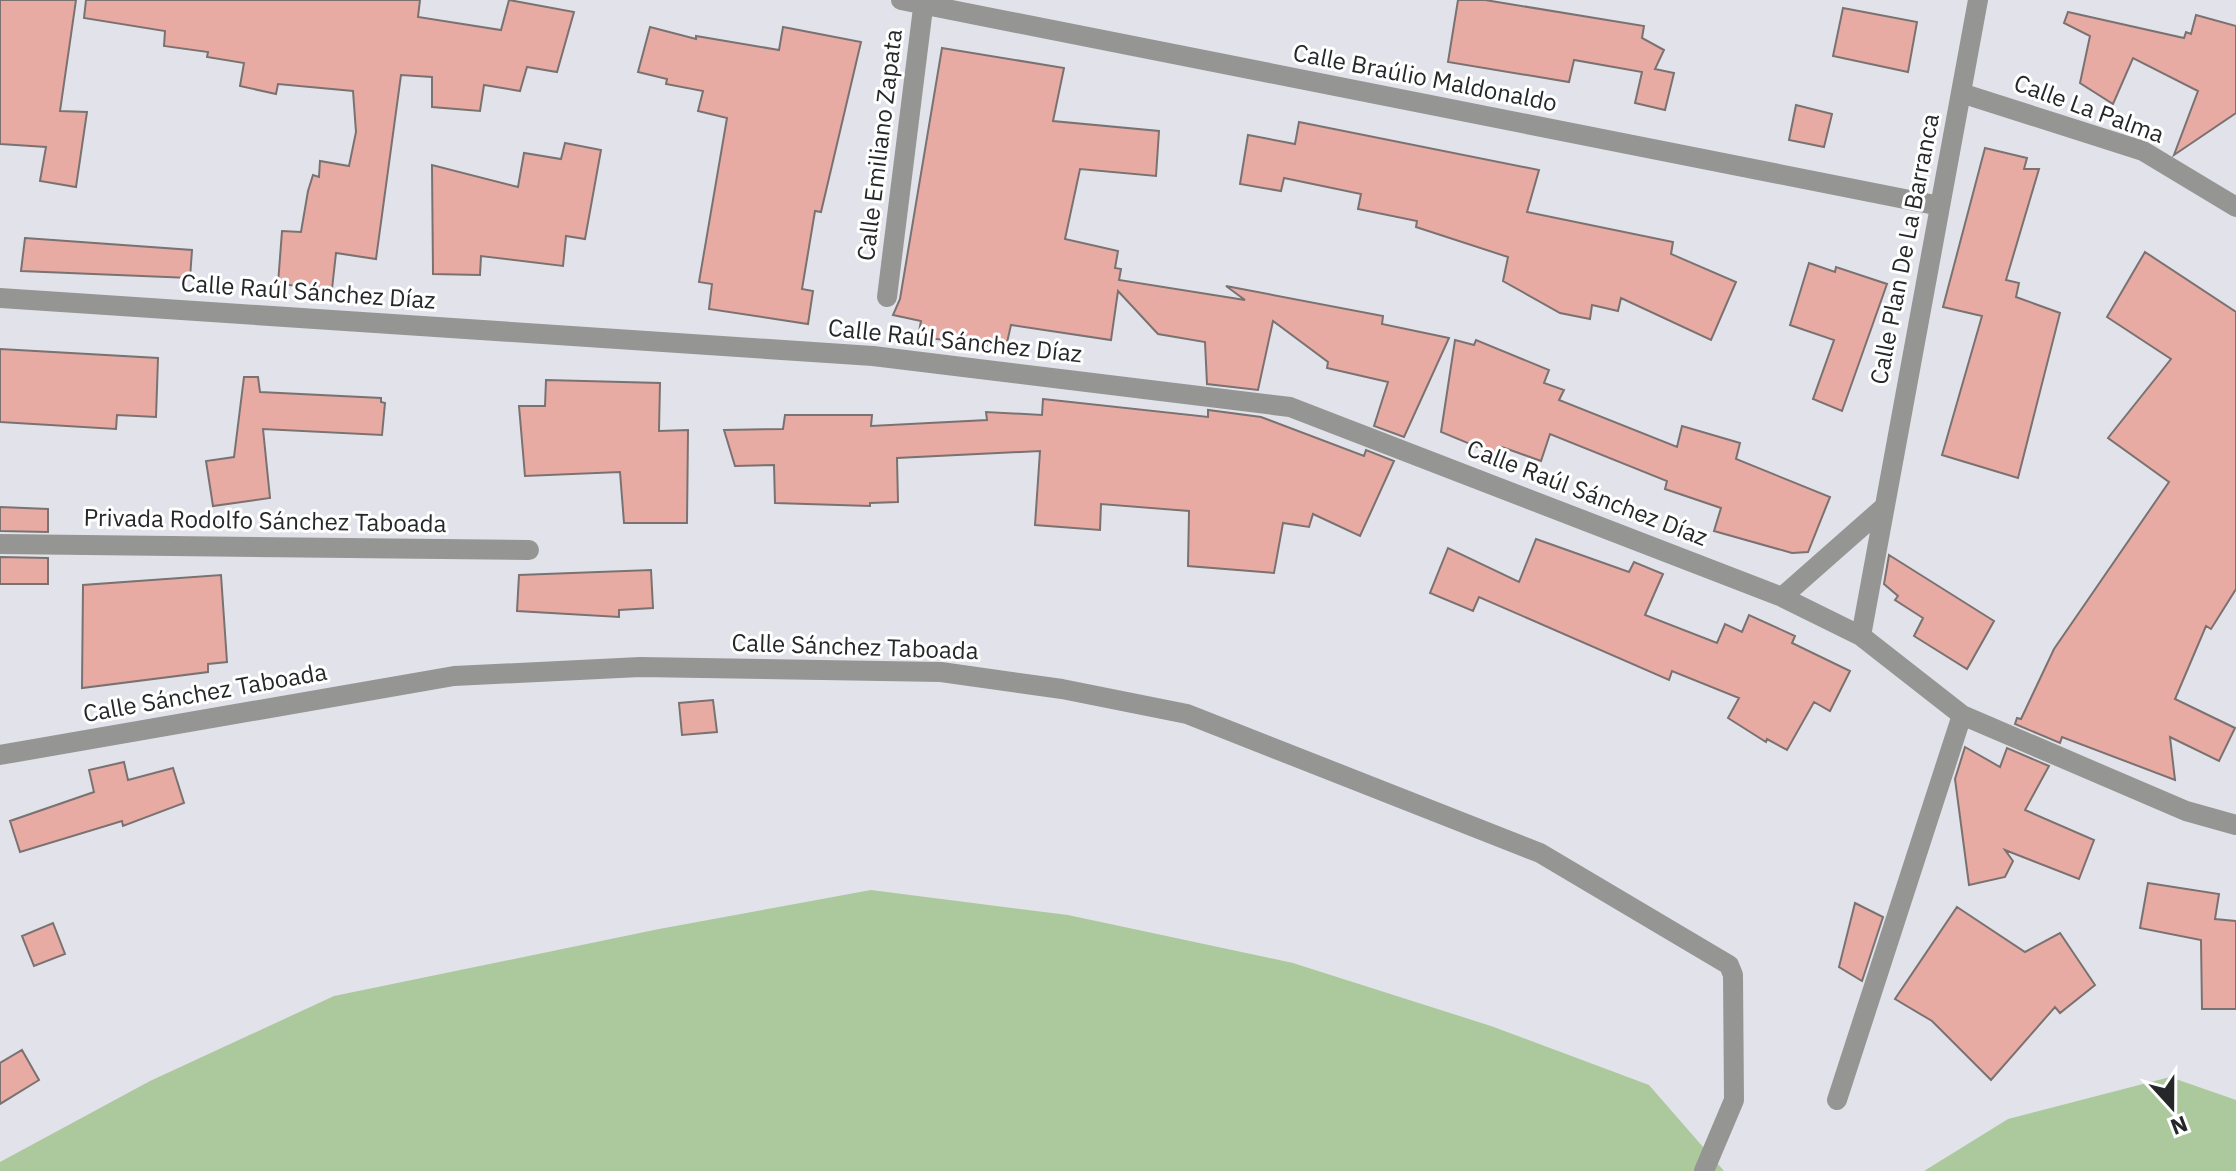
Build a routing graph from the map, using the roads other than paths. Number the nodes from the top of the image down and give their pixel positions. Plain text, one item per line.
1 (901, 0) edge
2 (1978, 0) edge
3 (923, 2) edge
4 (1961, 93) junction
5 (1940, 206) junction
6 (2236, 207) edge
7 (887, 297) dead end
8 (0, 298) edge
9 (1883, 508) junction
10 (0, 544) edge
11 (529, 550) dead end
12 (1782, 597) junction
13 (1861, 636) junction
14 (1962, 715) junction
15 (0, 755) edge
16 (2236, 825) edge
17 (1837, 1100) dead end
18 (1704, 1171) edge

1 - 3 street, Calle Braúlio Maldonaldo
2 - 4 street, Calle Plan De La Barranca
3 - 5 street, Calle Braúlio Maldonaldo
3 - 7 street, Calle Emiliano Zapata
4 - 5 street, Calle Plan De La Barranca
4 - 6 street, Calle La Palma
5 - 9 street, Calle Plan De La Barranca
8 - 12 street, Calle Raúl Sánchez Díaz
9 - 12 street
9 - 13 street, Calle Plan De La Barranca
10 - 11 street, Privada Rodolfo Sánchez Taboada
12 - 13 street, Calle Raúl Sánchez Díaz
13 - 14 street, Calle Raúl Sánchez Díaz
14 - 16 street, Calle Raúl Sánchez Díaz
14 - 17 street
15 - 18 street, Calle Sánchez Taboada

